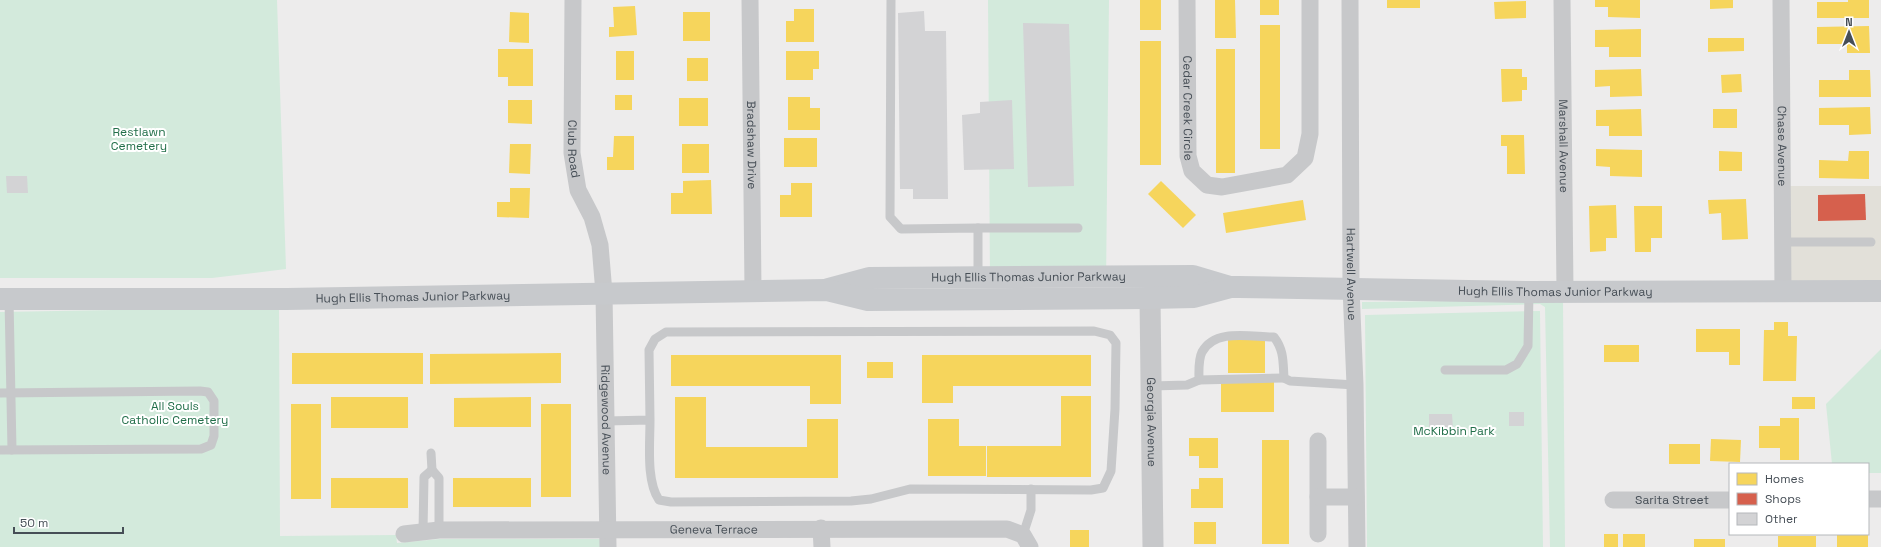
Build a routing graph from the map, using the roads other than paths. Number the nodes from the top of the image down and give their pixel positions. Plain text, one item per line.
1 (573, 0) edge
2 (750, 0) edge
3 (890, 0) edge
4 (1187, 0) edge
5 (1310, 0) edge
6 (1350, 0) edge
7 (1562, 0) edge
8 (1781, 0) edge
9 (978, 228) junction
10 (1078, 228) dead end
11 (1783, 242) junction
12 (1871, 242) dead end
13 (978, 278) junction
14 (1231, 287) junction
15 (1352, 288) junction
16 (753, 290) junction
17 (827, 290) junction
18 (1565, 291) junction
19 (1881, 291) edge
20 (1529, 292) junction
21 (1783, 292) junction
22 (604, 293) junction
23 (1150, 298) junction
24 (4, 299) edge
25 (1445, 370) dead end
26 (1284, 378) junction
27 (1199, 380) junction
28 (1355, 385) junction
29 (1152, 386) junction
30 (0, 393) edge
31 (11, 393) junction
32 (650, 420) junction
33 (606, 421) junction
34 (1318, 441) dead end
35 (0, 450) edge
36 (12, 450) junction
37 (431, 453) dead end
38 (432, 470) junction
39 (1031, 490) junction
40 (1318, 497) junction
41 (1356, 497) junction
42 (1869, 499) edge
43 (1881, 499) edge
44 (1613, 500) dead end
45 (1729, 500) edge
46 (821, 528) junction
47 (607, 530) junction
48 (431, 531) junction
49 (404, 534) dead end
50 (1318, 534) dead end
51 (1026, 541) edge
52 (608, 547) edge
53 (822, 547) edge
54 (1153, 547) edge
55 (1357, 547) edge

1 - 22 street, Club Road
2 - 16 street, Bradshaw Drive
3 - 9 lane
4 - 5 street, Cedar Creek Circle
6 - 15 street, Hartwell Avenue
7 - 18 street, Marshall Avenue
8 - 11 street, Chase Avenue
9 - 10 lane
9 - 13 lane
11 - 12 lane
11 - 21 street, Chase Avenue
13 - 14 main road, Hugh Ellis Thomas Junior Parkway
13 - 17 main road, Hugh Ellis Thomas Junior Parkway
14 - 15 main road, Hugh Ellis Thomas Junior Parkway
14 - 23 main road, Hugh Ellis Thomas Junior Parkway
15 - 20 main road, Hugh Ellis Thomas Junior Parkway
15 - 28 street, Hartwell Avenue
16 - 17 main road, Hugh Ellis Thomas Junior Parkway
16 - 22 main road, Hugh Ellis Thomas Junior Parkway
17 - 23 main road, Hugh Ellis Thomas Junior Parkway
18 - 20 main road, Hugh Ellis Thomas Junior Parkway
18 - 21 main road, Hugh Ellis Thomas Junior Parkway
19 - 21 main road, Hugh Ellis Thomas Junior Parkway
20 - 25 lane
22 - 24 main road, Hugh Ellis Thomas Junior Parkway
22 - 33 street, Ridgewood Avenue
23 - 29 street, Georgia Avenue
24 - 31 lane
26 - 27 lane
26 - 27 lane
26 - 28 lane
27 - 29 lane
28 - 41 street, Hartwell Avenue
29 - 54 street, Georgia Avenue
30 - 31 lane
31 - 36 lane
31 - 36 lane
32 - 33 lane
32 - 39 lane
32 - 39 lane
33 - 47 street, Ridgewood Avenue
34 - 40 street
35 - 36 lane
37 - 38 lane
38 - 48 lane
38 - 48 lane
39 - 51 lane
40 - 41 street
40 - 50 street
41 - 55 street, Hartwell Avenue
42 - 43 street
44 - 45 street, Sarita Street
46 - 47 street, Geneva Terrace
46 - 51 street, Geneva Terrace
46 - 53 street
47 - 48 street, Geneva Terrace
47 - 52 street, Ridgewood Avenue
48 - 49 street, Geneva Terrace

